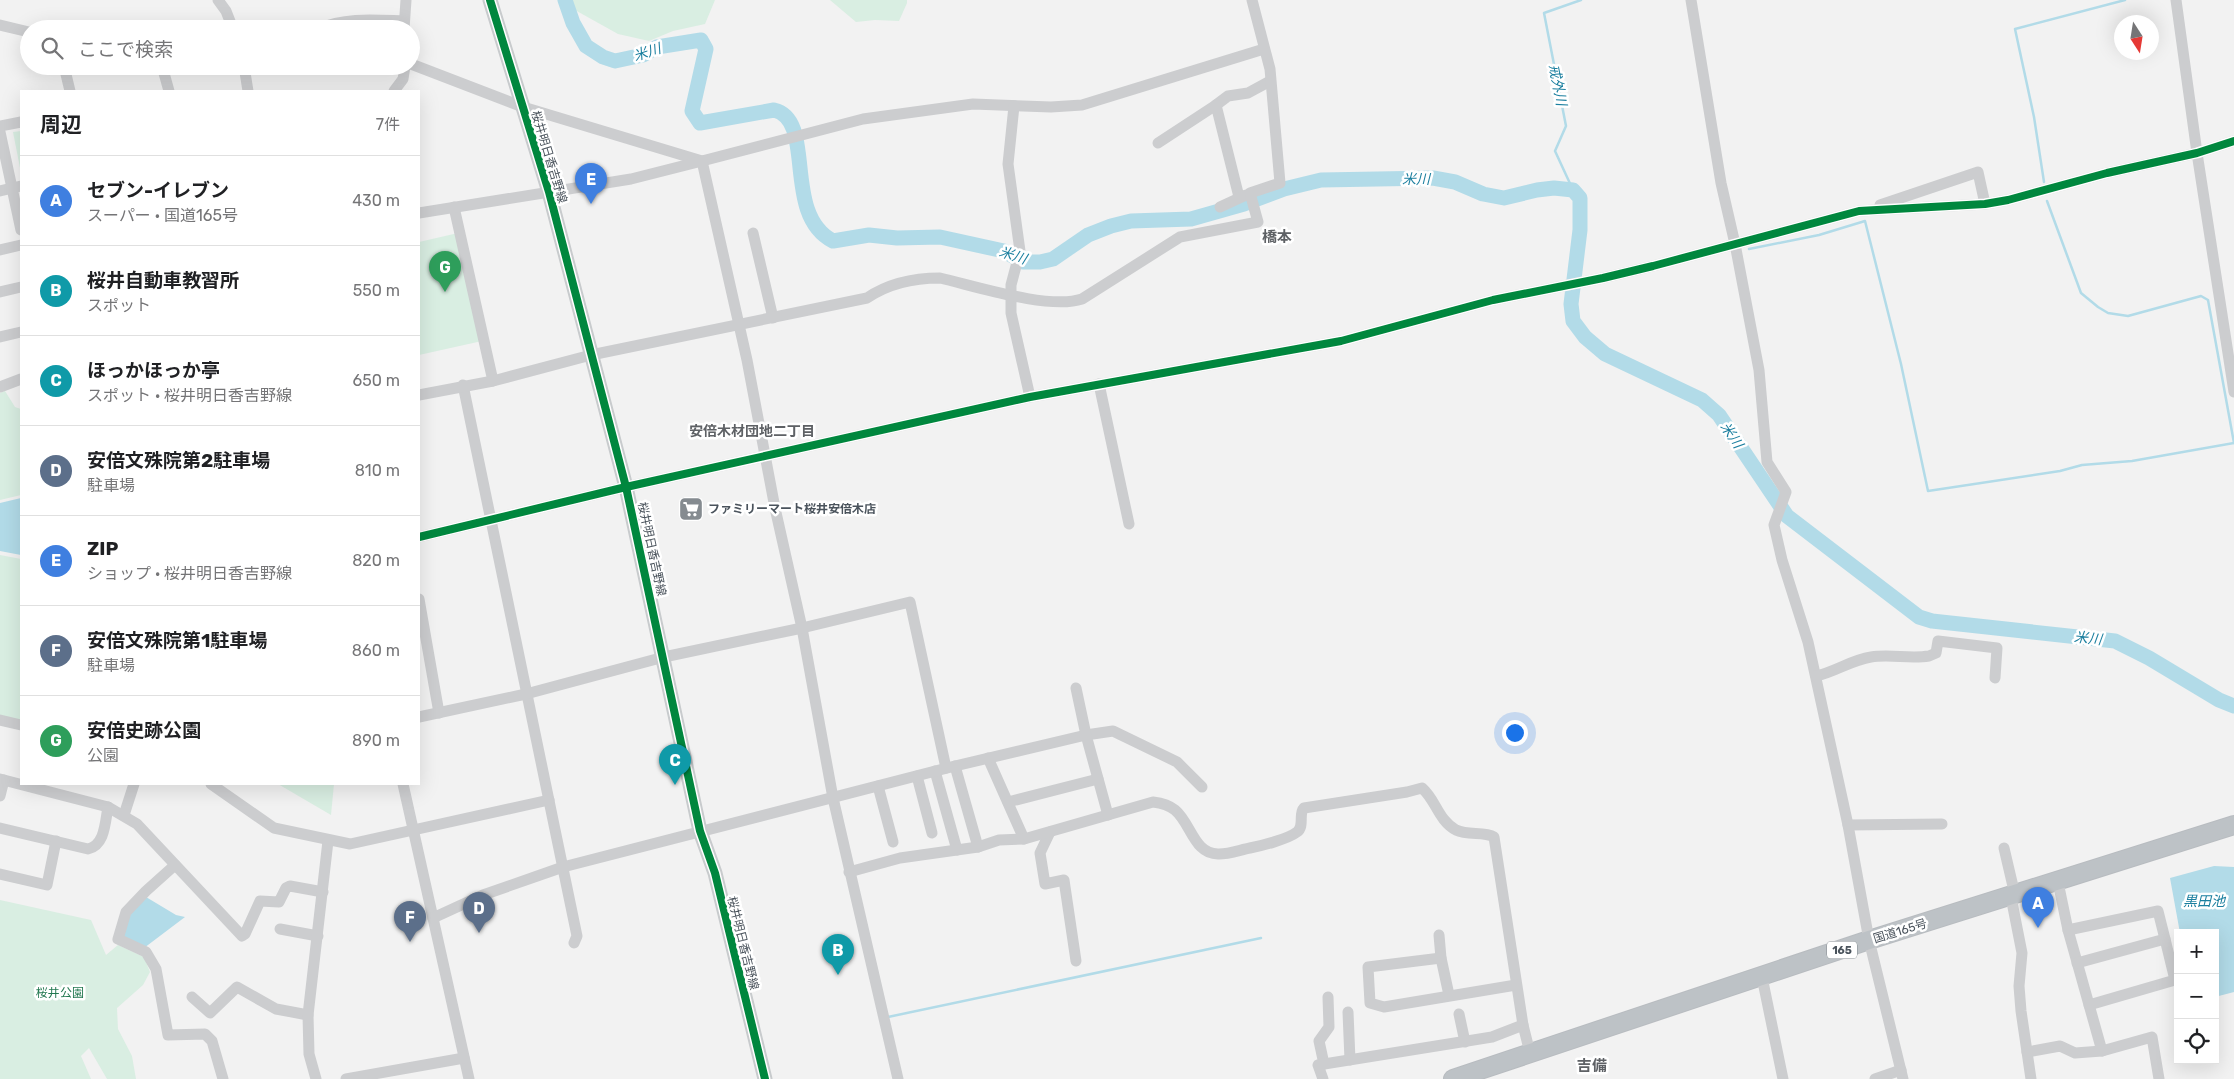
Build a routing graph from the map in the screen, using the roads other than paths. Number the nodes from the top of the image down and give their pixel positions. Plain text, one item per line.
1 (218, 0) edge
2 (406, 0) edge
3 (490, 0) edge
4 (1252, 0) edge
5 (1691, 0) edge
6 (2176, 0) edge
7 (230, 20) edge
8 (404, 20) edge
9 (0, 25) edge
10 (20, 30) edge
11 (1264, 49) junction
12 (420, 67) edge
13 (66, 75) edge
14 (165, 75) edge
15 (245, 75) edge
16 (404, 75) edge
17 (1270, 82) junction
18 (70, 90) edge
19 (169, 90) edge
20 (248, 90) edge
21 (395, 90) edge
22 (1216, 105) junction
23 (1014, 106) junction
24 (523, 107) junction
25 (20, 122) edge
26 (0, 126) edge
27 (0, 132) edge
28 (2234, 141) edge
29 (1158, 143) dead end
30 (2197, 154) junction
31 (702, 161) junction
32 (17, 187) edge
33 (0, 191) edge
34 (549, 192) junction
35 (1244, 195) junction
36 (1985, 204) junction
37 (454, 207) junction
38 (1220, 207) dead end
39 (1859, 211) junction
40 (420, 212) edge
41 (20, 219) edge
42 (754, 234) dead end
43 (1735, 244) junction
44 (20, 245) edge
45 (0, 250) edge
46 (20, 287) edge
47 (0, 292) edge
48 (1010, 294) junction
49 (773, 318) junction
50 (740, 326) junction
51 (20, 332) edge
52 (0, 337) edge
53 (591, 355) junction
54 (20, 379) edge
55 (493, 380) junction
56 (1099, 384) junction
57 (464, 385) junction
58 (0, 387) edge
59 (2234, 392) edge
60 (420, 395) edge
61 (1030, 397) junction
62 (765, 456) junction
63 (626, 487) junction
64 (490, 521) junction
65 (1129, 524) dead end
66 (420, 537) edge
67 (420, 605) edge
68 (802, 628) junction
69 (664, 657) junction
70 (1816, 676) junction
71 (1994, 678) dead end
72 (1076, 688) dead end
73 (526, 694) junction
74 (439, 712) junction
75 (420, 717) edge
76 (0, 720) edge
77 (20, 725) edge
78 (1086, 735) junction
79 (988, 758) junction
80 (945, 769) junction
81 (917, 776) junction
82 (2, 779) edge
83 (1098, 779) junction
84 (20, 784) edge
85 (24, 785) edge
86 (134, 785) edge
87 (212, 785) edge
88 (403, 785) edge
89 (878, 786) junction
90 (1202, 787) dead end
91 (0, 796) edge
92 (833, 798) junction
93 (549, 800) junction
94 (1008, 802) junction
95 (108, 808) junction
96 (124, 815) junction
97 (1108, 815) junction
98 (1942, 824) dead end
99 (1848, 825) junction
100 (2234, 825) edge
101 (0, 828) edge
102 (414, 829) junction
103 (700, 831) junction
104 (1050, 832) junction
105 (932, 833) dead end
106 (1024, 839) junction
107 (56, 841) junction
108 (328, 841) junction
109 (893, 842) dead end
110 (978, 847) junction
111 (2004, 848) dead end
112 (957, 850) junction
113 (175, 865) junction
114 (563, 867) junction
115 (849, 872) junction
116 (0, 874) edge
117 (2058, 882) junction
118 (323, 892) junction
119 (2013, 896) junction
120 (433, 918) junction
121 (280, 930) dead end
122 (2068, 930) junction
123 (1439, 935) dead end
124 (318, 936) junction
125 (2165, 939) junction
126 (1869, 940) junction
127 (574, 943) dead end
128 (1441, 958) junction
129 (1076, 961) dead end
130 (2077, 962) junction
131 (1762, 977) junction
132 (1516, 985) junction
133 (1449, 995) junction
134 (192, 997) dead end
135 (1328, 997) dead end
136 (2089, 1005) junction
137 (1348, 1012) dead end
138 (1459, 1014) dead end
139 (308, 1015) junction
140 (1523, 1025) junction
141 (1465, 1042) junction
142 (2102, 1051) junction
143 (2028, 1052) junction
144 (1530, 1053) junction
145 (464, 1058) junction
146 (1350, 1060) junction
147 (1324, 1064) junction
148 (1902, 1075) edge
149 (222, 1079) edge
150 (316, 1079) edge
151 (346, 1079) edge
152 (469, 1079) edge
153 (765, 1079) edge
154 (898, 1079) edge
155 (1323, 1079) edge
156 (1452, 1079) edge
157 (1783, 1079) edge
158 (1875, 1079) edge
159 (2032, 1079) edge
160 (2159, 1079) edge

1 - 7 street
2 - 8 street
3 - 24 main road, 桜井明日香吉野線
4 - 11 street
5 - 43 street
6 - 30 street
9 - 10 street
11 - 17 street
11 - 23 street
12 - 24 street
13 - 18 street
14 - 19 street
15 - 20 street
16 - 21 street
17 - 22 street
17 - 35 street
22 - 29 street
22 - 35 street
23 - 31 street
23 - 48 street
24 - 31 street
24 - 34 main road, 桜井明日香吉野線
25 - 26 street
27 - 32 street
28 - 30 street
30 - 36 street
30 - 59 street
31 - 34 street
31 - 50 street
32 - 33 street
32 - 41 street
34 - 37 street
34 - 53 main road, 桜井明日香吉野線
35 - 38 street
35 - 48 street
36 - 39 street
36 - 39 street
37 - 40 street
37 - 55 street
39 - 43 street
42 - 49 street
43 - 56 street
43 - 70 street
44 - 45 street
46 - 47 street
48 - 49 street
48 - 61 street
49 - 50 street
50 - 53 street
50 - 62 street
51 - 52 street
53 - 55 street
53 - 63 main road, 桜井明日香吉野線
54 - 58 street
55 - 57 street
56 - 61 street
56 - 65 street
57 - 60 street
57 - 64 street
61 - 62 street
62 - 63 street
62 - 68 street
63 - 64 street
63 - 69 main road, 桜井明日香吉野線
64 - 66 street
64 - 73 street
67 - 74 street
68 - 69 street
68 - 80 street
68 - 92 street
69 - 73 street
69 - 103 main road, 桜井明日香吉野線
70 - 71 street
70 - 99 street
72 - 78 street
73 - 74 street
73 - 93 street
74 - 75 street
76 - 77 street
78 - 79 street
78 - 83 street
78 - 90 street
79 - 80 street
79 - 94 street
80 - 81 street
80 - 110 street
80 - 112 street
81 - 89 street
81 - 105 street
82 - 84 street
82 - 91 street
83 - 94 street
83 - 97 street
85 - 95 street
86 - 96 street
87 - 108 street
88 - 102 street
89 - 92 street
89 - 109 street
92 - 103 street
92 - 115 street
93 - 102 street
93 - 114 street
94 - 106 street
95 - 96 street
95 - 107 street
96 - 113 street
97 - 104 street
97 - 132 street
98 - 99 street
99 - 126 street
100 - 117 highway, 国道165号 / 165
101 - 107 street
102 - 108 street
102 - 120 street
103 - 114 street
103 - 153 main road, 桜井明日香吉野線
104 - 106 street
104 - 129 street
106 - 110 street
107 - 116 street
108 - 118 street
110 - 112 street
111 - 119 street
112 - 115 street
113 - 118 street
113 - 149 street
114 - 120 street
114 - 127 street
115 - 154 street
117 - 119 highway, 国道165号 / 165
117 - 122 street
118 - 124 street
119 - 126 highway, 国道165号 / 165
119 - 143 street
120 - 145 street
121 - 124 street
122 - 125 street
122 - 130 street
123 - 128 street
124 - 139 street
125 - 130 street
125 - 136 street
126 - 131 highway, 国道165号 / 165
126 - 148 street
128 - 133 street
128 - 133 street
130 - 136 street
131 - 144 highway, 国道165号 / 165
131 - 157 street
132 - 133 street
132 - 140 street
134 - 139 street
135 - 147 street
136 - 142 street
137 - 146 street
138 - 141 street
139 - 150 street
140 - 141 street
140 - 144 street
141 - 146 street
142 - 143 street
142 - 160 street
143 - 159 street
144 - 156 highway, 国道165号 / 165
145 - 151 street
145 - 152 street
146 - 147 street
147 - 155 street
148 - 158 street

